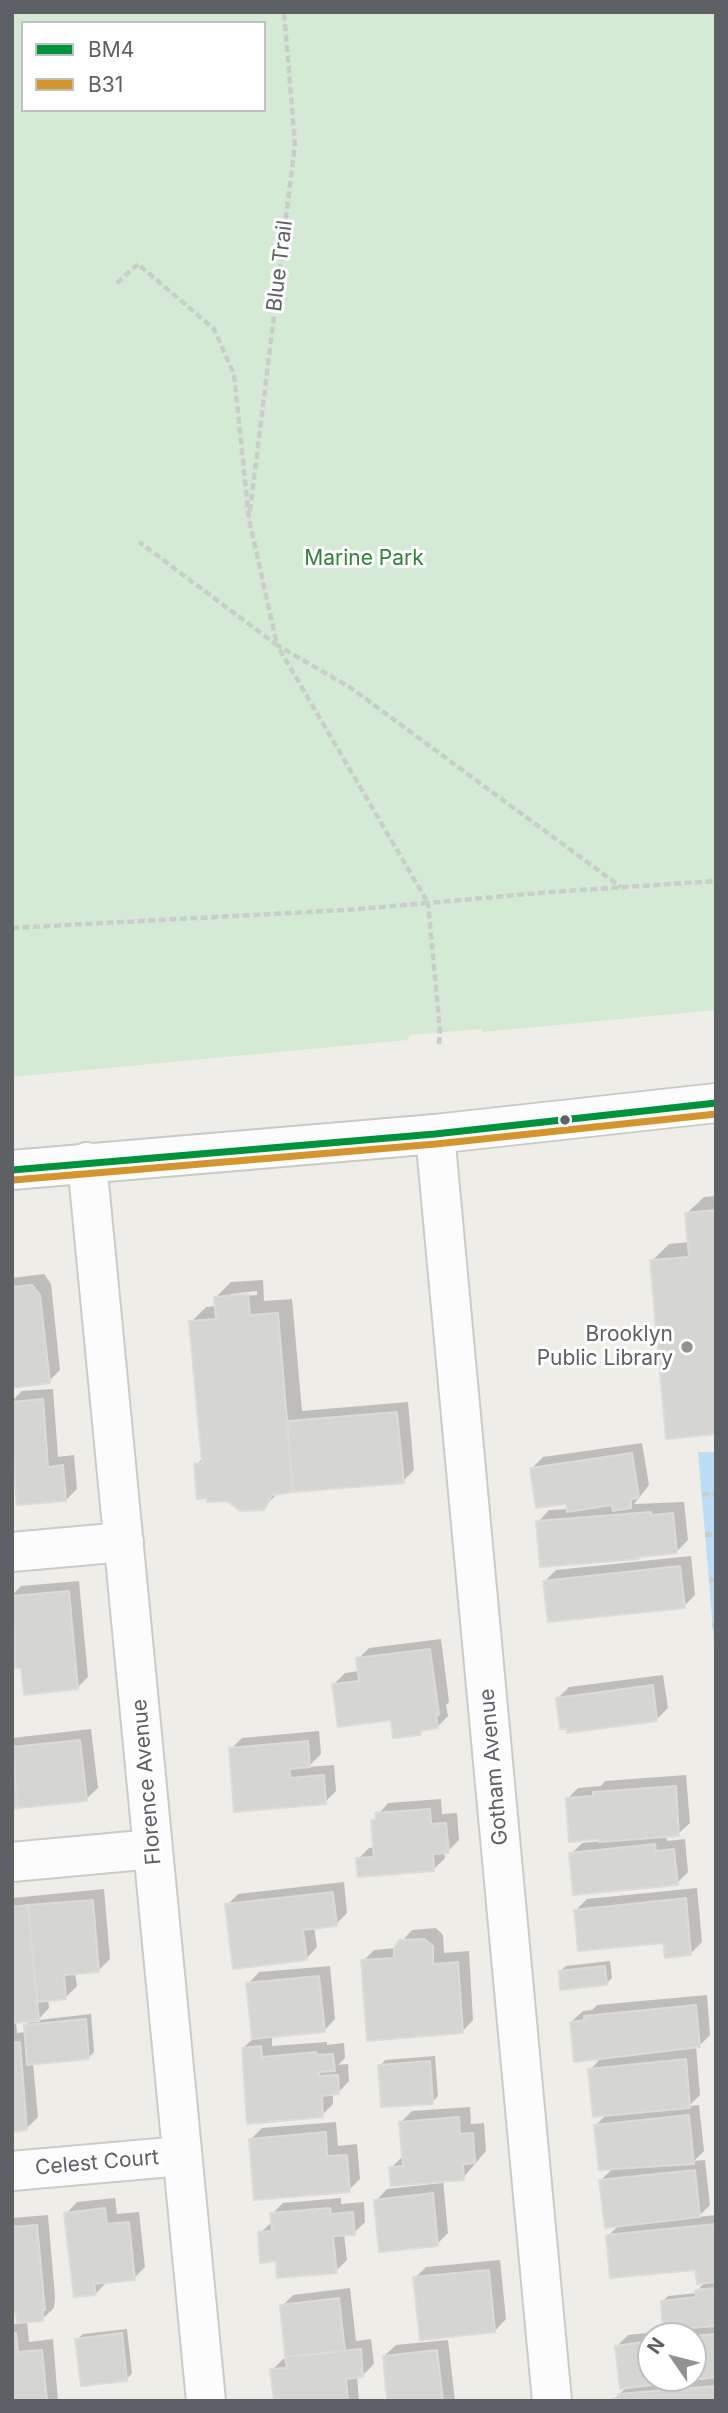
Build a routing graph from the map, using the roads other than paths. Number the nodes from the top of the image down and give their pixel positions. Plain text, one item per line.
1 (716, 1103) edge
2 (435, 1134) junction
3 (88, 1162) junction
4 (12, 1170) edge
5 (124, 1542) junction
6 (12, 1552) edge
7 (153, 1849) junction
8 (12, 1862) edge
9 (182, 2156) junction
10 (12, 2171) edge
11 (206, 2401) edge
12 (552, 2401) edge

1 - 2 street
2 - 3 street
2 - 12 street, Gotham Avenue
3 - 4 street
3 - 5 street, Florence Avenue
5 - 6 street
5 - 7 street, Florence Avenue
7 - 8 street
7 - 9 street, Florence Avenue
9 - 10 street, Celest Court
9 - 11 street, Florence Avenue

